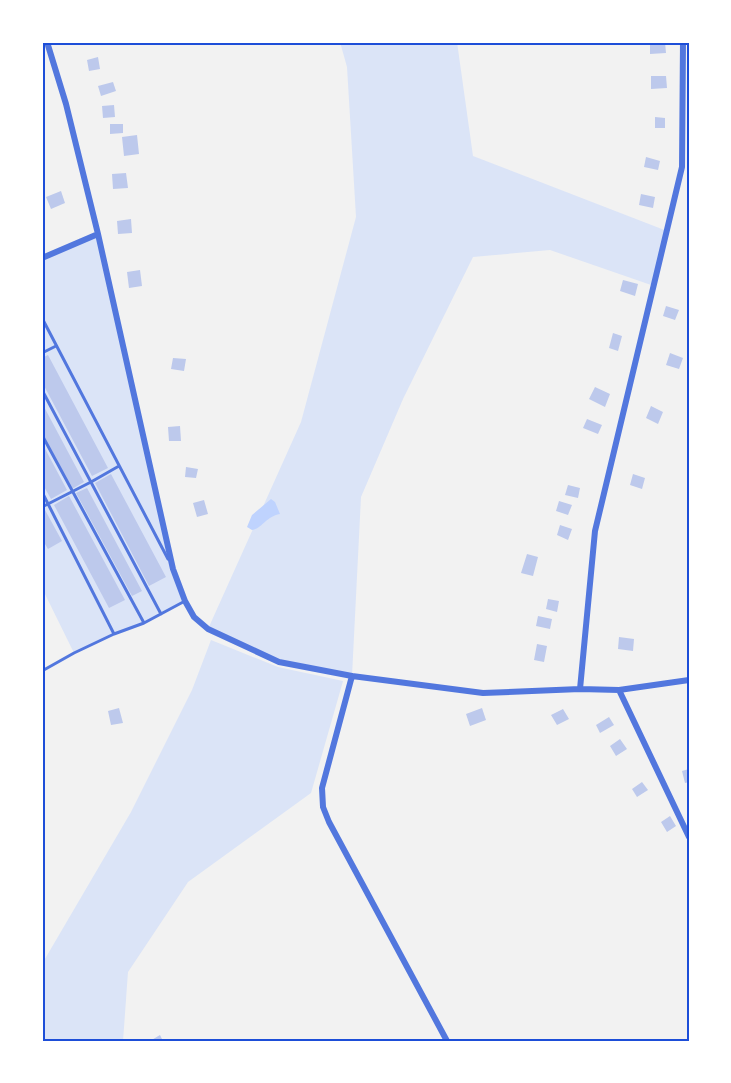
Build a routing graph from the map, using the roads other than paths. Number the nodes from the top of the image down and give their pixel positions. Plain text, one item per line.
1 (47, 42) edge
2 (683, 42) edge
3 (98, 234) junction
4 (42, 258) edge
5 (42, 318) edge
6 (56, 346) junction
7 (42, 353) edge
8 (42, 390) edge
9 (42, 435) edge
10 (119, 466) junction
11 (91, 482) junction
12 (73, 491) junction
13 (42, 492) edge
14 (48, 504) junction
15 (42, 507) edge
16 (173, 569) junction
17 (185, 601) junction
18 (161, 614) junction
19 (144, 623) junction
20 (114, 634) junction
21 (42, 671) edge
22 (352, 676) junction
23 (689, 680) edge
24 (580, 689) junction
25 (619, 690) junction
26 (689, 837) edge
27 (447, 1041) edge

1 - 3 street
2 - 24 street
3 - 4 street
3 - 16 street
5 - 6 lane
6 - 7 lane
6 - 10 lane
8 - 11 lane
9 - 12 lane
10 - 11 lane
10 - 16 lane
11 - 12 lane
11 - 18 lane
12 - 14 lane
12 - 19 lane
13 - 14 lane
14 - 15 lane
14 - 20 lane
16 - 17 street
17 - 18 lane
17 - 22 street
18 - 19 lane
19 - 20 lane
20 - 21 lane
22 - 24 street
22 - 27 street
23 - 25 street
24 - 25 street
25 - 26 street

